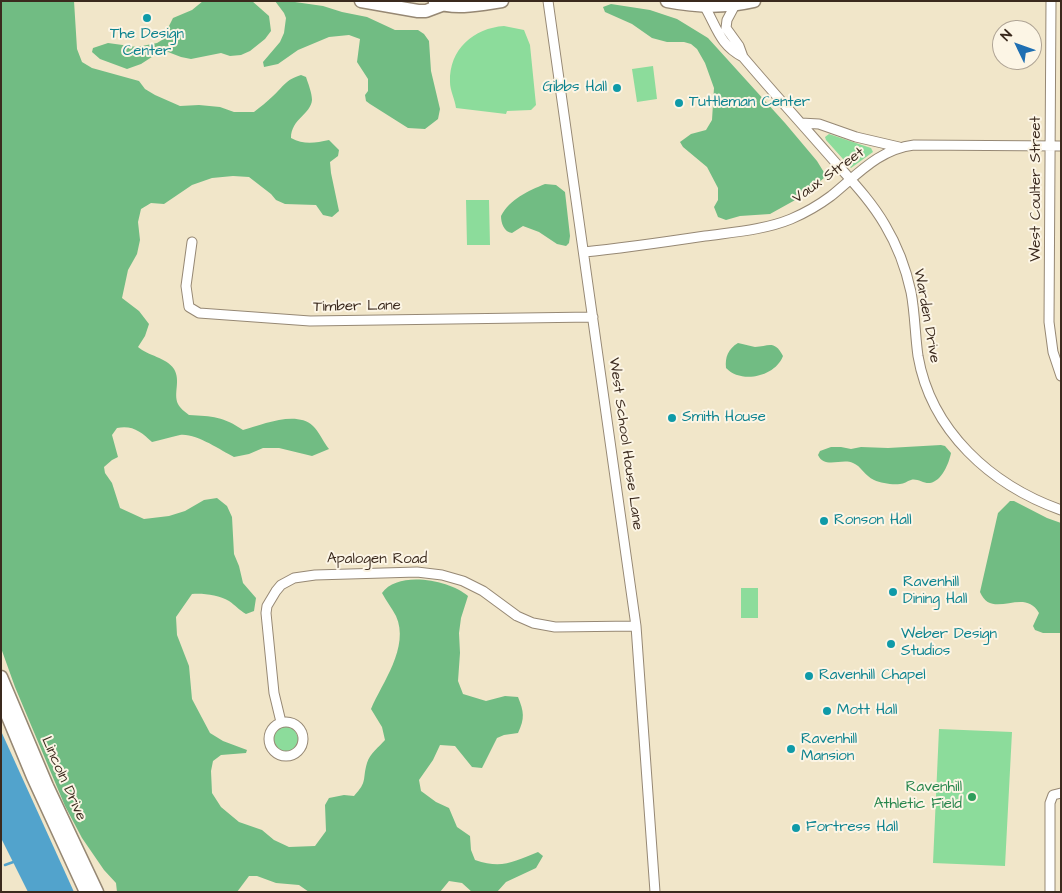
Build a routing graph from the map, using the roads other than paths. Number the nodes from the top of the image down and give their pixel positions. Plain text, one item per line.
1 (362, 1) edge
2 (502, 1) edge
3 (548, 1) edge
4 (667, 1) edge
5 (754, 1) edge
6 (1051, 1) edge
7 (438, 3) edge
8 (735, 5) junction
9 (705, 7) junction
10 (743, 57) junction
11 (800, 123) junction
12 (1051, 146) junction
13 (1061, 146) edge
14 (899, 147) junction
15 (850, 179) junction
16 (192, 242) dead end
17 (584, 252) junction
18 (593, 318) junction
19 (1061, 376) edge
20 (1061, 510) edge
21 (636, 626) junction
22 (1, 677) edge
23 (1, 700) edge
24 (281, 722) dead end
25 (1057, 794) edge
26 (86, 892) edge
27 (97, 892) edge
28 (656, 892) edge
29 (1050, 892) edge

1 - 7 main road
2 - 7 main road
3 - 17 street, West School House Lane
4 - 9 main road
5 - 8 main road
6 - 12 street, West Coulter Street
8 - 9 main road
8 - 10 street, Warden Drive
9 - 10 street, Warden Drive
10 - 11 street, Warden Drive
11 - 14 street
11 - 15 street, Warden Drive
12 - 13 street, Vaux Street
12 - 14 street, Vaux Street
12 - 19 street, West Coulter Street
14 - 15 street, Vaux Street
15 - 17 street, Vaux Street
15 - 20 street, Warden Drive
16 - 18 street, Timber Lane
17 - 18 street, West School House Lane
18 - 21 street, West School House Lane
21 - 24 street, Apalogen Road
21 - 28 street, West School House Lane
22 - 27 main road, Lincoln Drive
23 - 26 main road, Lincoln Drive
25 - 29 street

